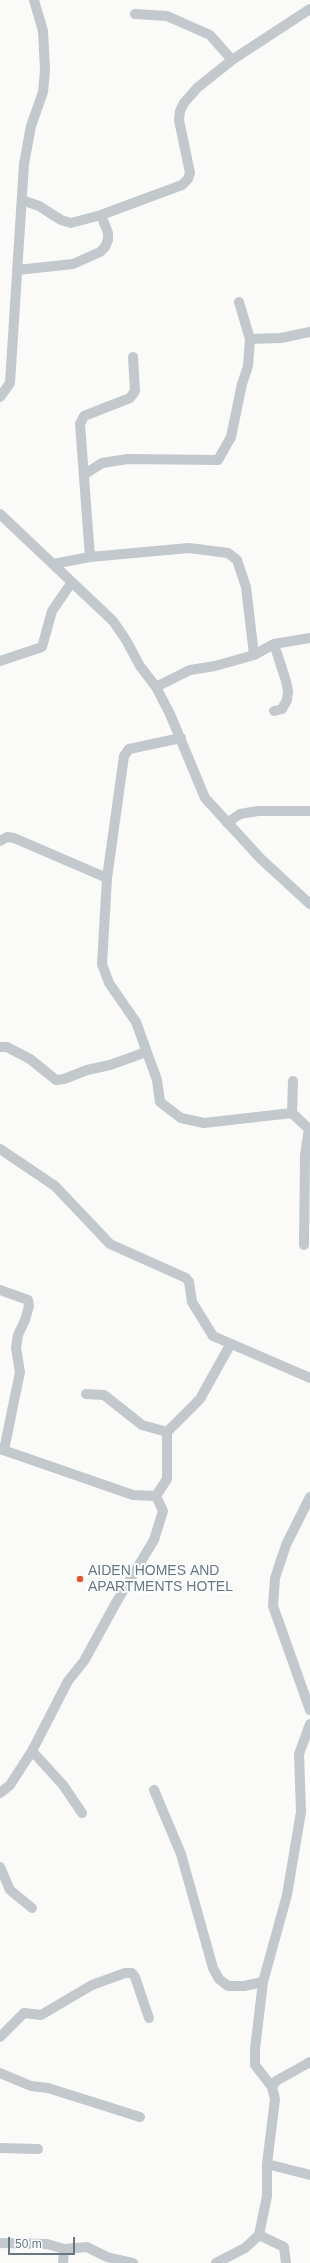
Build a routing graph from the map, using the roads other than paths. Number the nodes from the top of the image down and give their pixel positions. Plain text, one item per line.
1 (34, 0) edge
2 (310, 9) edge
3 (135, 14) dead end
4 (232, 60) junction
5 (22, 200) junction
6 (101, 215) junction
7 (17, 270) junction
8 (239, 302) dead end
9 (310, 332) edge
10 (250, 339) junction
11 (133, 357) dead end
12 (0, 397) edge
13 (85, 474) junction
14 (0, 514) edge
15 (90, 556) junction
16 (53, 564) junction
17 (72, 582) junction
18 (310, 638) edge
19 (274, 644) junction
20 (254, 655) junction
21 (0, 661) edge
22 (156, 687) junction
23 (274, 711) dead end
24 (181, 738) junction
25 (310, 812) edge
26 (227, 823) junction
27 (0, 841) edge
28 (107, 878) junction
29 (310, 904) edge
30 (0, 1047) edge
31 (146, 1052) junction
32 (293, 1081) dead end
33 (292, 1113) junction
34 (309, 1129) edge
35 (0, 1149) edge
36 (304, 1245) dead end
37 (0, 1290) edge
38 (230, 1345) junction
39 (310, 1378) edge
40 (86, 1394) dead end
41 (167, 1432) junction
42 (2, 1449) edge
43 (156, 1496) junction
44 (310, 1497) edge
45 (310, 1710) edge
46 (310, 1724) edge
47 (32, 1751) junction
48 (154, 1790) dead end
49 (0, 1793) edge
50 (82, 1813) dead end
51 (0, 1867) edge
52 (32, 1908) dead end
53 (263, 1982) junction
54 (149, 2018) dead end
55 (0, 2037) edge
56 (310, 2062) edge
57 (0, 2073) edge
58 (272, 2086) junction
59 (140, 2117) dead end
60 (0, 2148) edge
61 (38, 2149) dead end
62 (267, 2164) junction
63 (310, 2176) edge
64 (259, 2235) junction
65 (0, 2243) edge
66 (64, 2249) junction
67 (63, 2263) edge
68 (133, 2263) edge
69 (216, 2263) edge
70 (286, 2263) edge

1 - 5 street
2 - 4 street
3 - 4 street
4 - 6 street
5 - 6 street
5 - 7 street
6 - 7 street
7 - 12 street
8 - 10 street
9 - 10 street
10 - 13 street
11 - 13 street
13 - 15 street
14 - 16 street
15 - 16 street
15 - 20 street
16 - 17 street
17 - 21 street
17 - 22 street
18 - 19 street
19 - 20 street
19 - 23 street
20 - 22 street
22 - 24 street
24 - 26 street
24 - 28 street
25 - 26 street
26 - 29 street
27 - 28 street
28 - 31 street
30 - 31 street
31 - 33 street
32 - 33 street
33 - 34 street
34 - 36 street
35 - 38 street
37 - 42 street
38 - 39 street
38 - 41 street
40 - 41 street
41 - 43 street
42 - 43 street
43 - 47 street
44 - 45 street
46 - 53 street
47 - 49 street
47 - 50 street
48 - 53 street
51 - 52 street
53 - 58 street
54 - 55 street
56 - 58 street
57 - 59 street
58 - 62 street
60 - 61 street
62 - 63 street
62 - 64 street
64 - 69 street
64 - 70 street
65 - 66 street
66 - 67 street
66 - 68 street

